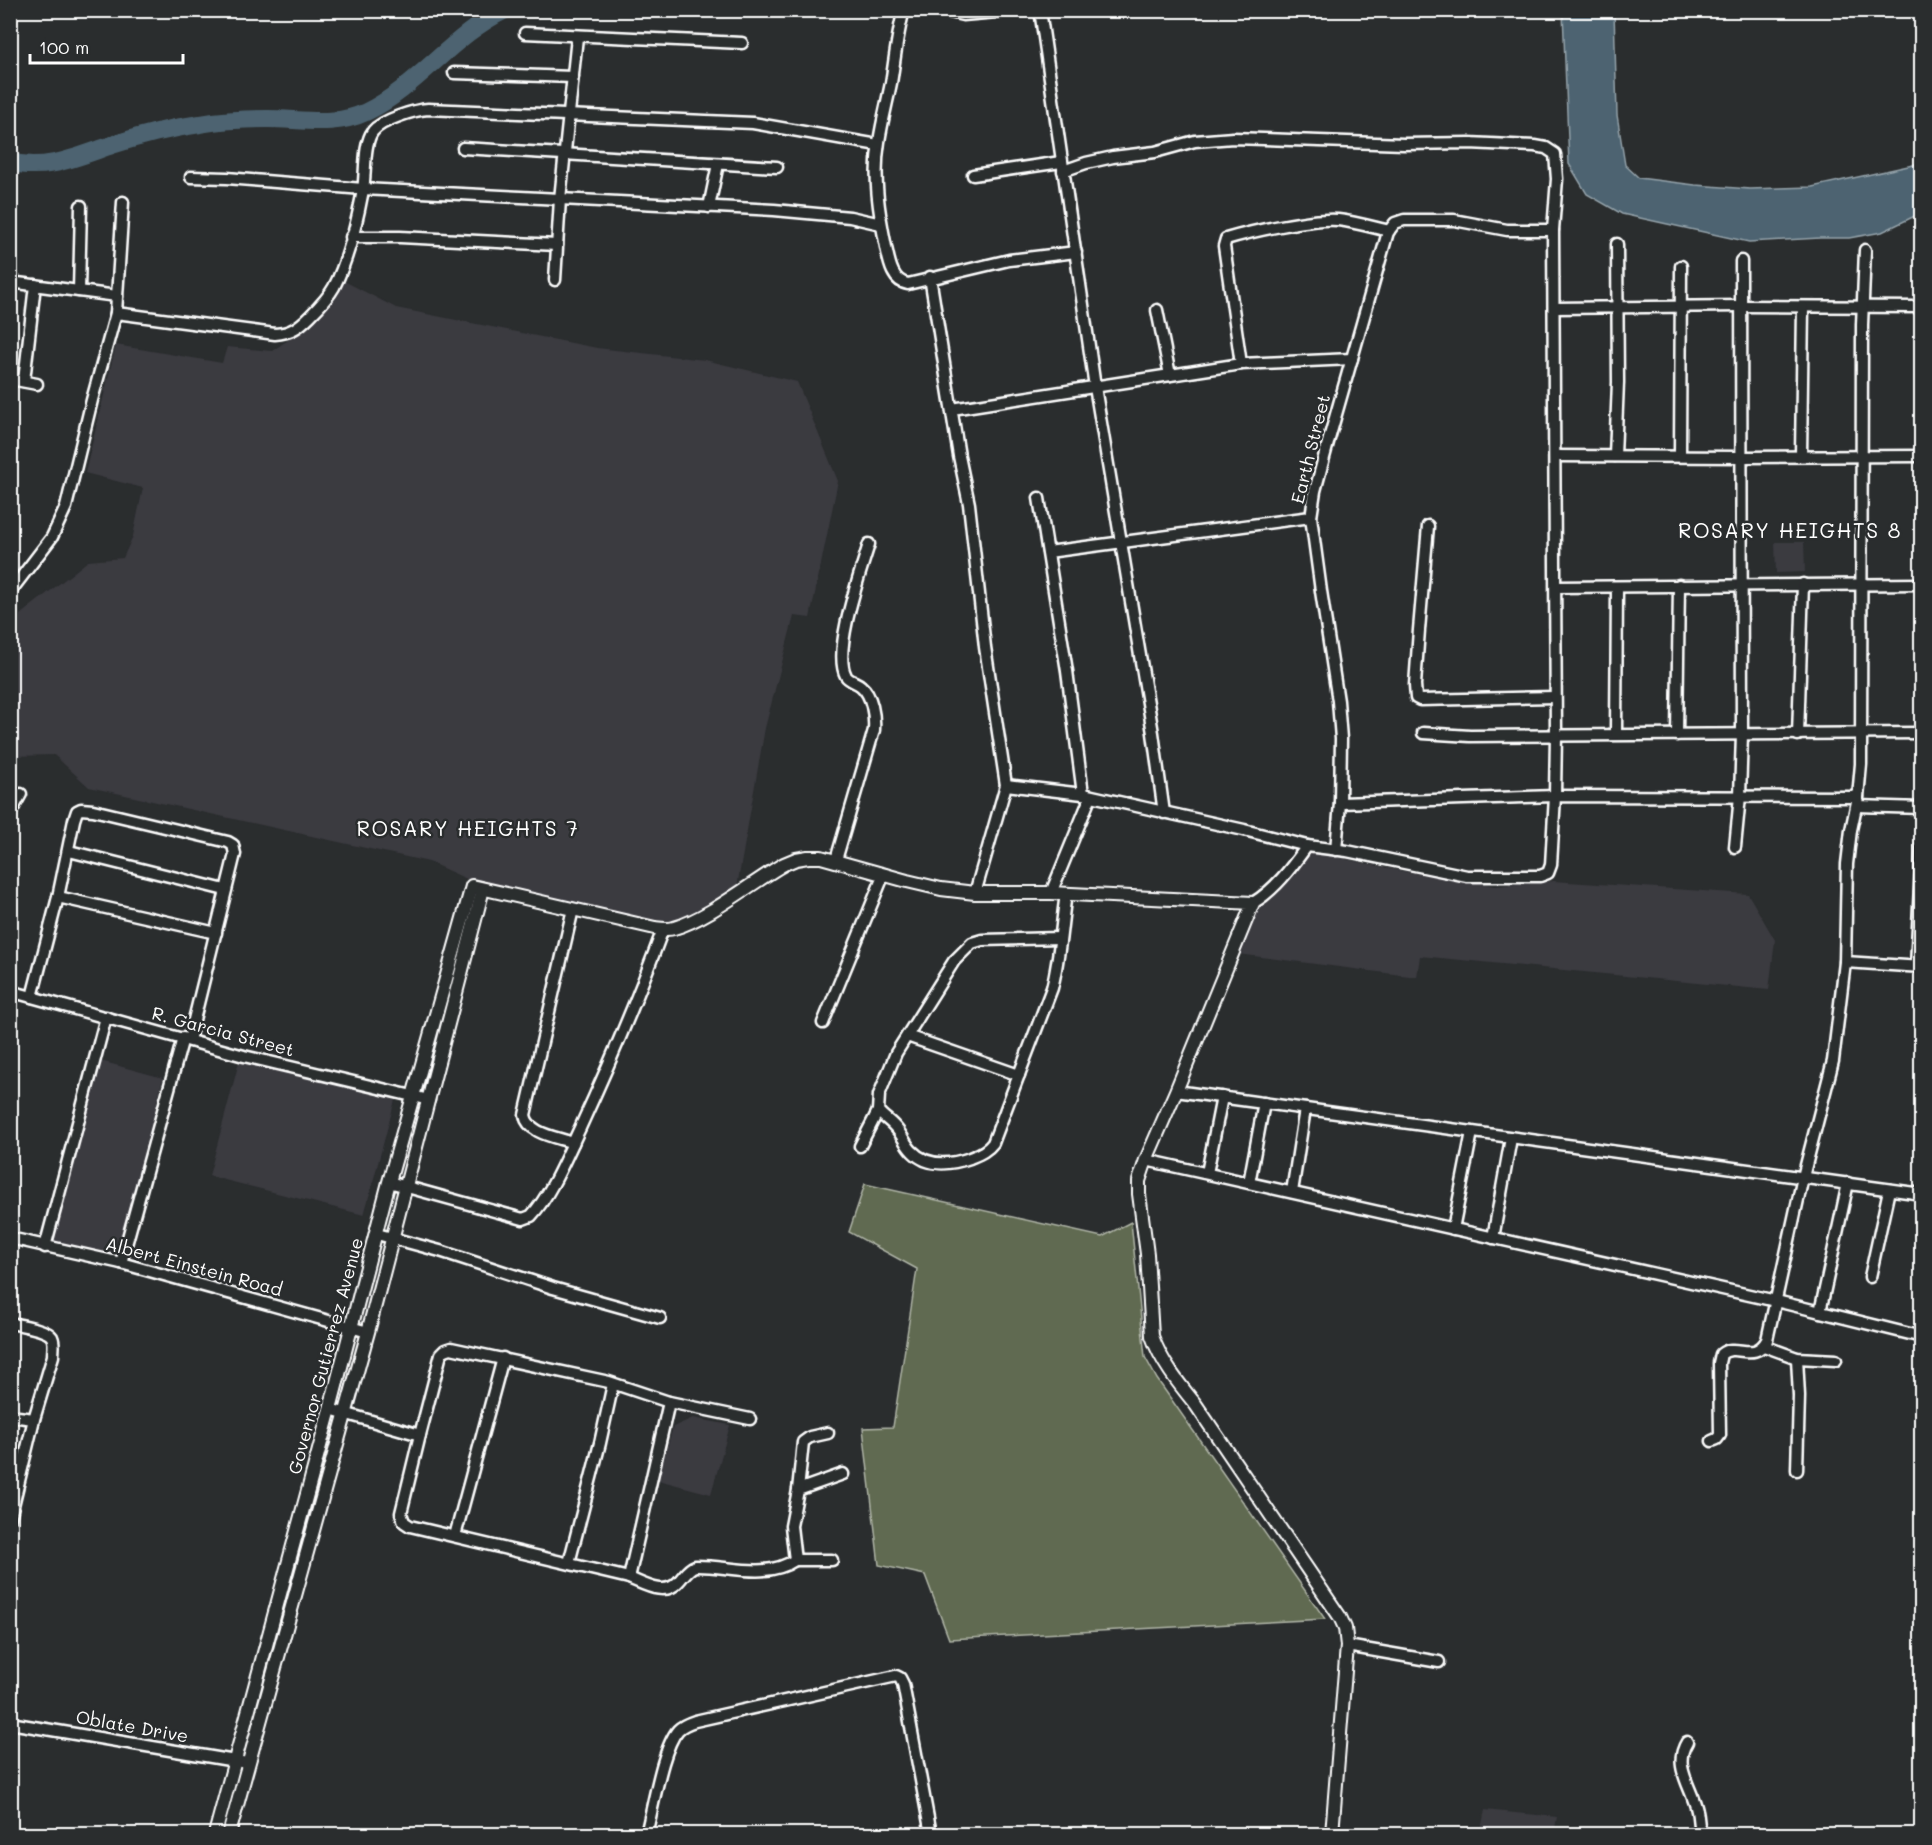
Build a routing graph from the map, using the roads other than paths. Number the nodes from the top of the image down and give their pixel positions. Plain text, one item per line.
1 (904, 10) edge
2 (941, 10) edge
3 (1020, 10) edge
4 (1040, 10) edge
5 (525, 33) dead end
6 (577, 37) junction
7 (742, 44) dead end
8 (454, 73) dead end
9 (573, 76) junction
10 (569, 115) junction
11 (878, 146) junction
12 (463, 148) dead end
13 (564, 155) junction
14 (718, 164) junction
15 (1062, 166) junction
16 (777, 167) dead end
17 (973, 174) dead end
18 (191, 177) dead end
19 (363, 189) junction
20 (560, 199) junction
21 (123, 202) dead end
22 (81, 206) dead end
23 (709, 207) junction
24 (881, 224) junction
25 (1553, 230) junction
26 (1389, 231) junction
27 (351, 237) junction
28 (557, 244) junction
29 (1617, 244) dead end
30 (1865, 250) dead end
31 (1076, 252) junction
32 (1741, 261) dead end
33 (1681, 266) dead end
34 (930, 278) junction
35 (555, 280) dead end
36 (10, 282) edge
37 (35, 285) junction
38 (79, 291) junction
39 (117, 296) junction
40 (1740, 306) junction
41 (1617, 307) junction
42 (1680, 307) junction
43 (1803, 307) junction
44 (1922, 307) edge
45 (1554, 308) junction
46 (1862, 308) junction
47 (1157, 310) dead end
48 (116, 313) junction
49 (1352, 360) junction
50 (1241, 364) junction
51 (1170, 375) junction
52 (10, 379) edge
53 (24, 381) junction
54 (37, 384) dead end
55 (1095, 387) junction
56 (952, 409) junction
57 (1555, 456) junction
58 (1615, 456) junction
59 (1680, 456) junction
60 (1801, 456) junction
61 (1863, 456) junction
62 (1922, 456) edge
63 (1742, 458) junction
64 (1039, 498) dead end
65 (1311, 517) junction
66 (1428, 526) dead end
67 (1121, 541) junction
68 (869, 544) dead end
69 (1048, 552) junction
70 (1803, 584) junction
71 (1863, 584) junction
72 (1922, 584) edge
73 (1679, 585) junction
74 (1743, 585) junction
75 (1556, 587) junction
76 (1617, 588) junction
77 (10, 592) edge
78 (1555, 697) junction
79 (1423, 732) dead end
80 (1922, 733) edge
81 (1616, 734) junction
82 (1742, 734) junction
83 (1862, 734) junction
84 (1556, 735) junction
85 (1677, 735) junction
86 (1798, 735) junction
87 (1006, 785) junction
88 (21, 794) dead end
89 (1087, 795) junction
90 (1555, 796) junction
91 (1740, 796) junction
92 (1858, 802) junction
93 (1340, 803) junction
94 (1922, 808) edge
95 (1164, 813) junction
96 (10, 814) edge
97 (1922, 843) edge
98 (1307, 846) junction
99 (1735, 846) dead end
100 (1336, 850) junction
101 (69, 851) junction
102 (836, 860) junction
103 (884, 874) junction
104 (478, 888) junction
105 (225, 890) junction
106 (975, 893) junction
107 (1051, 893) junction
108 (1066, 894) junction
109 (58, 897) junction
110 (1253, 903) junction
111 (573, 909) junction
112 (663, 929) junction
113 (216, 933) junction
114 (1060, 938) junction
115 (1845, 962) junction
116 (1919, 967) edge
117 (10, 991) edge
118 (32, 997) junction
119 (106, 1017) junction
120 (823, 1023) dead end
121 (907, 1036) junction
122 (186, 1039) junction
123 (1019, 1075) junction
124 (1176, 1090) junction
125 (413, 1096) junction
126 (1222, 1097) junction
127 (429, 1100) junction
128 (1264, 1103) junction
129 (1305, 1109) junction
130 (878, 1111) junction
131 (1472, 1132) junction
132 (1511, 1138) junction
133 (573, 1143) junction
134 (860, 1146) dead end
135 (1146, 1160) junction
136 (1207, 1173) junction
137 (1803, 1177) junction
138 (389, 1182) junction
139 (1249, 1183) junction
140 (1848, 1184) junction
141 (407, 1187) junction
142 (1889, 1190) junction
143 (1292, 1192) junction
144 (1922, 1194) edge
145 (1453, 1229) junction
146 (377, 1234) junction
147 (10, 1238) edge
148 (1493, 1238) junction
149 (392, 1239) junction
150 (45, 1247) junction
151 (122, 1263) junction
152 (1870, 1277) dead end
153 (1776, 1301) junction
154 (1820, 1312) junction
155 (660, 1318) dead end
156 (10, 1323) edge
157 (352, 1327) junction
158 (368, 1332) junction
159 (1922, 1337) edge
160 (1764, 1346) junction
161 (1797, 1358) junction
162 (503, 1359) junction
163 (1836, 1360) dead end
164 (613, 1384) junction
165 (669, 1402) junction
166 (330, 1409) junction
167 (346, 1414) junction
168 (10, 1416) edge
169 (34, 1419) junction
170 (750, 1419) dead end
171 (828, 1433) dead end
172 (420, 1436) junction
173 (1712, 1441) dead end
174 (1797, 1470) dead end
175 (843, 1474) dead end
176 (14, 1490) edge
177 (798, 1490) junction
178 (10, 1518) edge
179 (455, 1536) junction
180 (795, 1560) junction
181 (832, 1560) dead end
182 (569, 1563) junction
183 (629, 1578) junction
184 (1347, 1646) junction
185 (1439, 1662) dead end
186 (10, 1723) edge
187 (1687, 1742) dead end
188 (241, 1762) junction
189 (215, 1834) edge
190 (229, 1834) edge
191 (646, 1834) edge
192 (931, 1834) edge
193 (1332, 1834) edge
194 (1701, 1834) edge

1 - 11 street
2 - 3 street
4 - 15 street
5 - 6 street
6 - 7 street
6 - 9 street
8 - 9 street
9 - 10 street
10 - 11 street
10 - 13 street
10 - 19 street
11 - 24 street
12 - 13 street
13 - 14 street
13 - 20 street
14 - 16 street
14 - 23 street
15 - 17 street
15 - 25 street
15 - 31 street
18 - 19 street
19 - 20 street
19 - 27 street
20 - 23 street
20 - 28 street
21 - 39 street
22 - 38 street
23 - 24 street
24 - 34 street
25 - 26 street
25 - 45 street
26 - 49 street, Earth Street
26 - 50 street
27 - 28 street
27 - 48 street
28 - 35 street
29 - 41 street
30 - 46 street
31 - 34 street
31 - 55 street
32 - 40 street
33 - 42 street
34 - 56 street
36 - 37 street
37 - 38 street
37 - 53 street
38 - 39 street
39 - 48 street
40 - 42 street
40 - 43 street
40 - 63 street
41 - 42 street
41 - 45 street
41 - 58 street
42 - 59 street
43 - 46 street
43 - 60 street
44 - 46 street
45 - 57 street
46 - 61 street
47 - 51 street
48 - 77 street
49 - 50 street
49 - 65 street, Earth Street
50 - 51 street
51 - 55 street
52 - 53 street
53 - 54 street
55 - 56 street
55 - 67 street
56 - 87 street
57 - 58 street
57 - 75 street
58 - 59 street
59 - 63 street
60 - 61 street
60 - 63 street
61 - 62 street
61 - 71 street
63 - 74 street
64 - 69 street
65 - 67 street
65 - 93 street, Earth Street
66 - 78 street
67 - 69 street
67 - 95 street
68 - 102 street
69 - 89 street
70 - 71 street
70 - 74 street
70 - 86 street
71 - 72 street
71 - 83 street
73 - 74 street
73 - 76 street
73 - 85 street
74 - 82 street
75 - 76 street
75 - 78 street
76 - 81 street
78 - 84 street
79 - 84 street
80 - 83 street
81 - 84 street
81 - 85 street
82 - 85 street
82 - 86 street
82 - 91 street
83 - 86 street
83 - 92 street
84 - 90 street
87 - 89 street
87 - 106 street
88 - 96 street
89 - 95 street
89 - 107 street
90 - 91 street
90 - 93 street
90 - 100 street
91 - 92 street
91 - 99 street
92 - 94 street
92 - 115 street
93 - 100 street, Earth Street
95 - 98 street
97 - 116 street
98 - 100 street
98 - 110 street
101 - 105 street
101 - 105 street
101 - 109 street
102 - 103 street
102 - 112 street
103 - 106 street
103 - 120 street
104 - 111 street
104 - 125 street, Governor Gutierrez Avenue
104 - 127 street, Governor Gutierrez Avenue
105 - 113 street
106 - 107 street
107 - 108 street
108 - 110 street
108 - 114 street
109 - 113 street
109 - 118 street
110 - 124 street
111 - 112 street
111 - 133 street
112 - 133 street
113 - 122 street
114 - 121 street
114 - 123 street
115 - 116 street
115 - 137 street
117 - 118 street, R. Garcia Street
118 - 119 street, R. Garcia Street
119 - 122 street, R. Garcia Street
119 - 150 street
121 - 123 street
121 - 130 street
122 - 125 street, R. Garcia Street
122 - 151 street
123 - 130 street
124 - 126 street
124 - 135 street
125 - 127 street, R. Garcia Street
125 - 138 street, Governor Gutierrez Avenue
126 - 128 street
126 - 136 street
127 - 141 street, Governor Gutierrez Avenue
128 - 129 street
128 - 139 street
129 - 131 street
129 - 143 street
130 - 134 street
131 - 132 street
131 - 145 street
132 - 137 street
132 - 148 street
133 - 141 street
135 - 136 street
135 - 184 street
136 - 139 street
137 - 140 street
137 - 153 street
138 - 141 street
138 - 146 street, Governor Gutierrez Avenue
139 - 143 street
140 - 142 street
140 - 154 street
141 - 149 street, Governor Gutierrez Avenue
142 - 144 street
142 - 152 street
143 - 145 street
145 - 148 street
146 - 149 street
146 - 157 street, Governor Gutierrez Avenue
147 - 150 street, Albert Einstein Road
148 - 153 street
149 - 155 street
149 - 158 street, Governor Gutierrez Avenue
150 - 151 street, Albert Einstein Road
151 - 157 street, Albert Einstein Road
153 - 154 street
153 - 160 street
154 - 159 street
156 - 169 street
157 - 158 street, Albert Einstein Road
157 - 166 street, Governor Gutierrez Avenue
158 - 167 street, Governor Gutierrez Avenue
160 - 161 street
160 - 173 street
161 - 163 street
161 - 174 street
162 - 164 street
162 - 172 street
162 - 179 street
164 - 165 street
164 - 182 street
165 - 170 street
165 - 183 street
166 - 167 street
166 - 188 street, Governor Gutierrez Avenue
167 - 172 street
167 - 188 street, Governor Gutierrez Avenue
168 - 169 street
169 - 176 street
171 - 177 street
172 - 179 street
175 - 177 street
176 - 178 street
177 - 180 street
179 - 182 street
180 - 181 street
180 - 183 street
182 - 183 street
184 - 185 street
184 - 193 street
186 - 188 street, Oblate Drive
187 - 194 street
188 - 189 street, Governor Gutierrez Avenue
188 - 190 street, Governor Gutierrez Avenue
191 - 192 street

